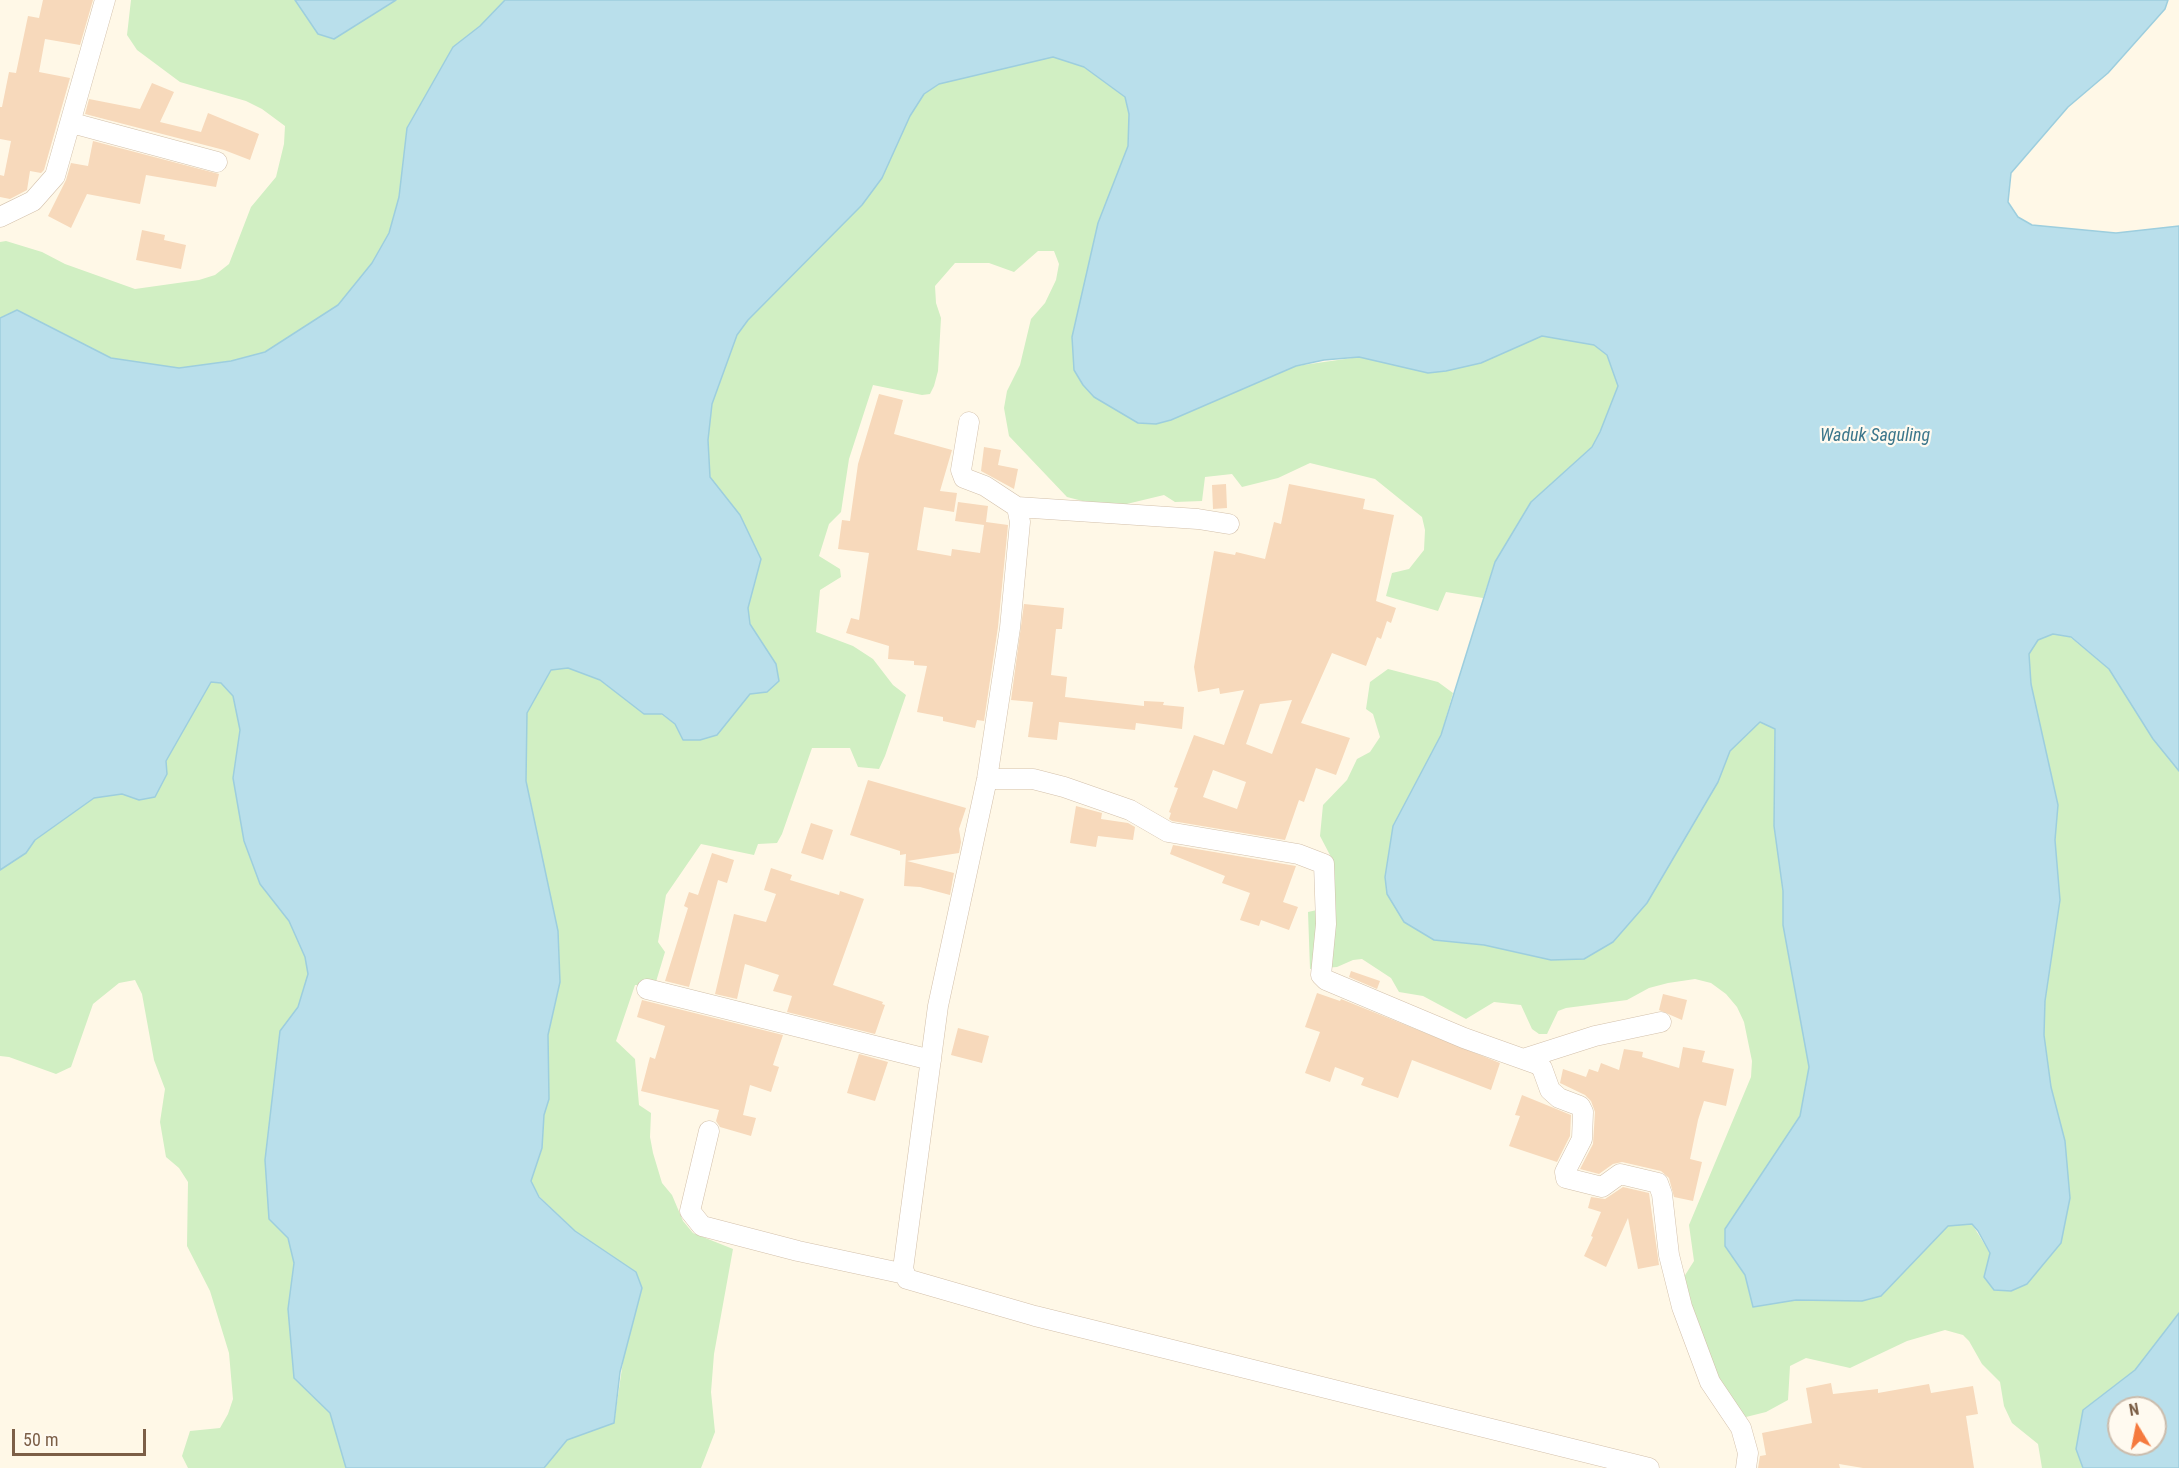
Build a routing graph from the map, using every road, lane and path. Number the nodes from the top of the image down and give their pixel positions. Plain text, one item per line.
1 (105, 0) edge
2 (72, 123) junction
3 (217, 162) dead end
4 (0, 217) edge
5 (969, 422) dead end
6 (1017, 507) junction
7 (1229, 524) dead end
8 (987, 779) junction
9 (647, 989) dead end
10 (1661, 1022) dead end
11 (1523, 1059) junction
12 (931, 1060) junction
13 (709, 1131) dead end
14 (905, 1274) junction
15 (1648, 1468) edge
16 (1746, 1468) edge

1 - 2 street
2 - 3 street
2 - 4 street
5 - 6 street
6 - 7 street
6 - 8 street
8 - 11 street
8 - 12 street
9 - 12 street
10 - 11 street
11 - 16 street
12 - 14 street
13 - 14 street
14 - 15 street

